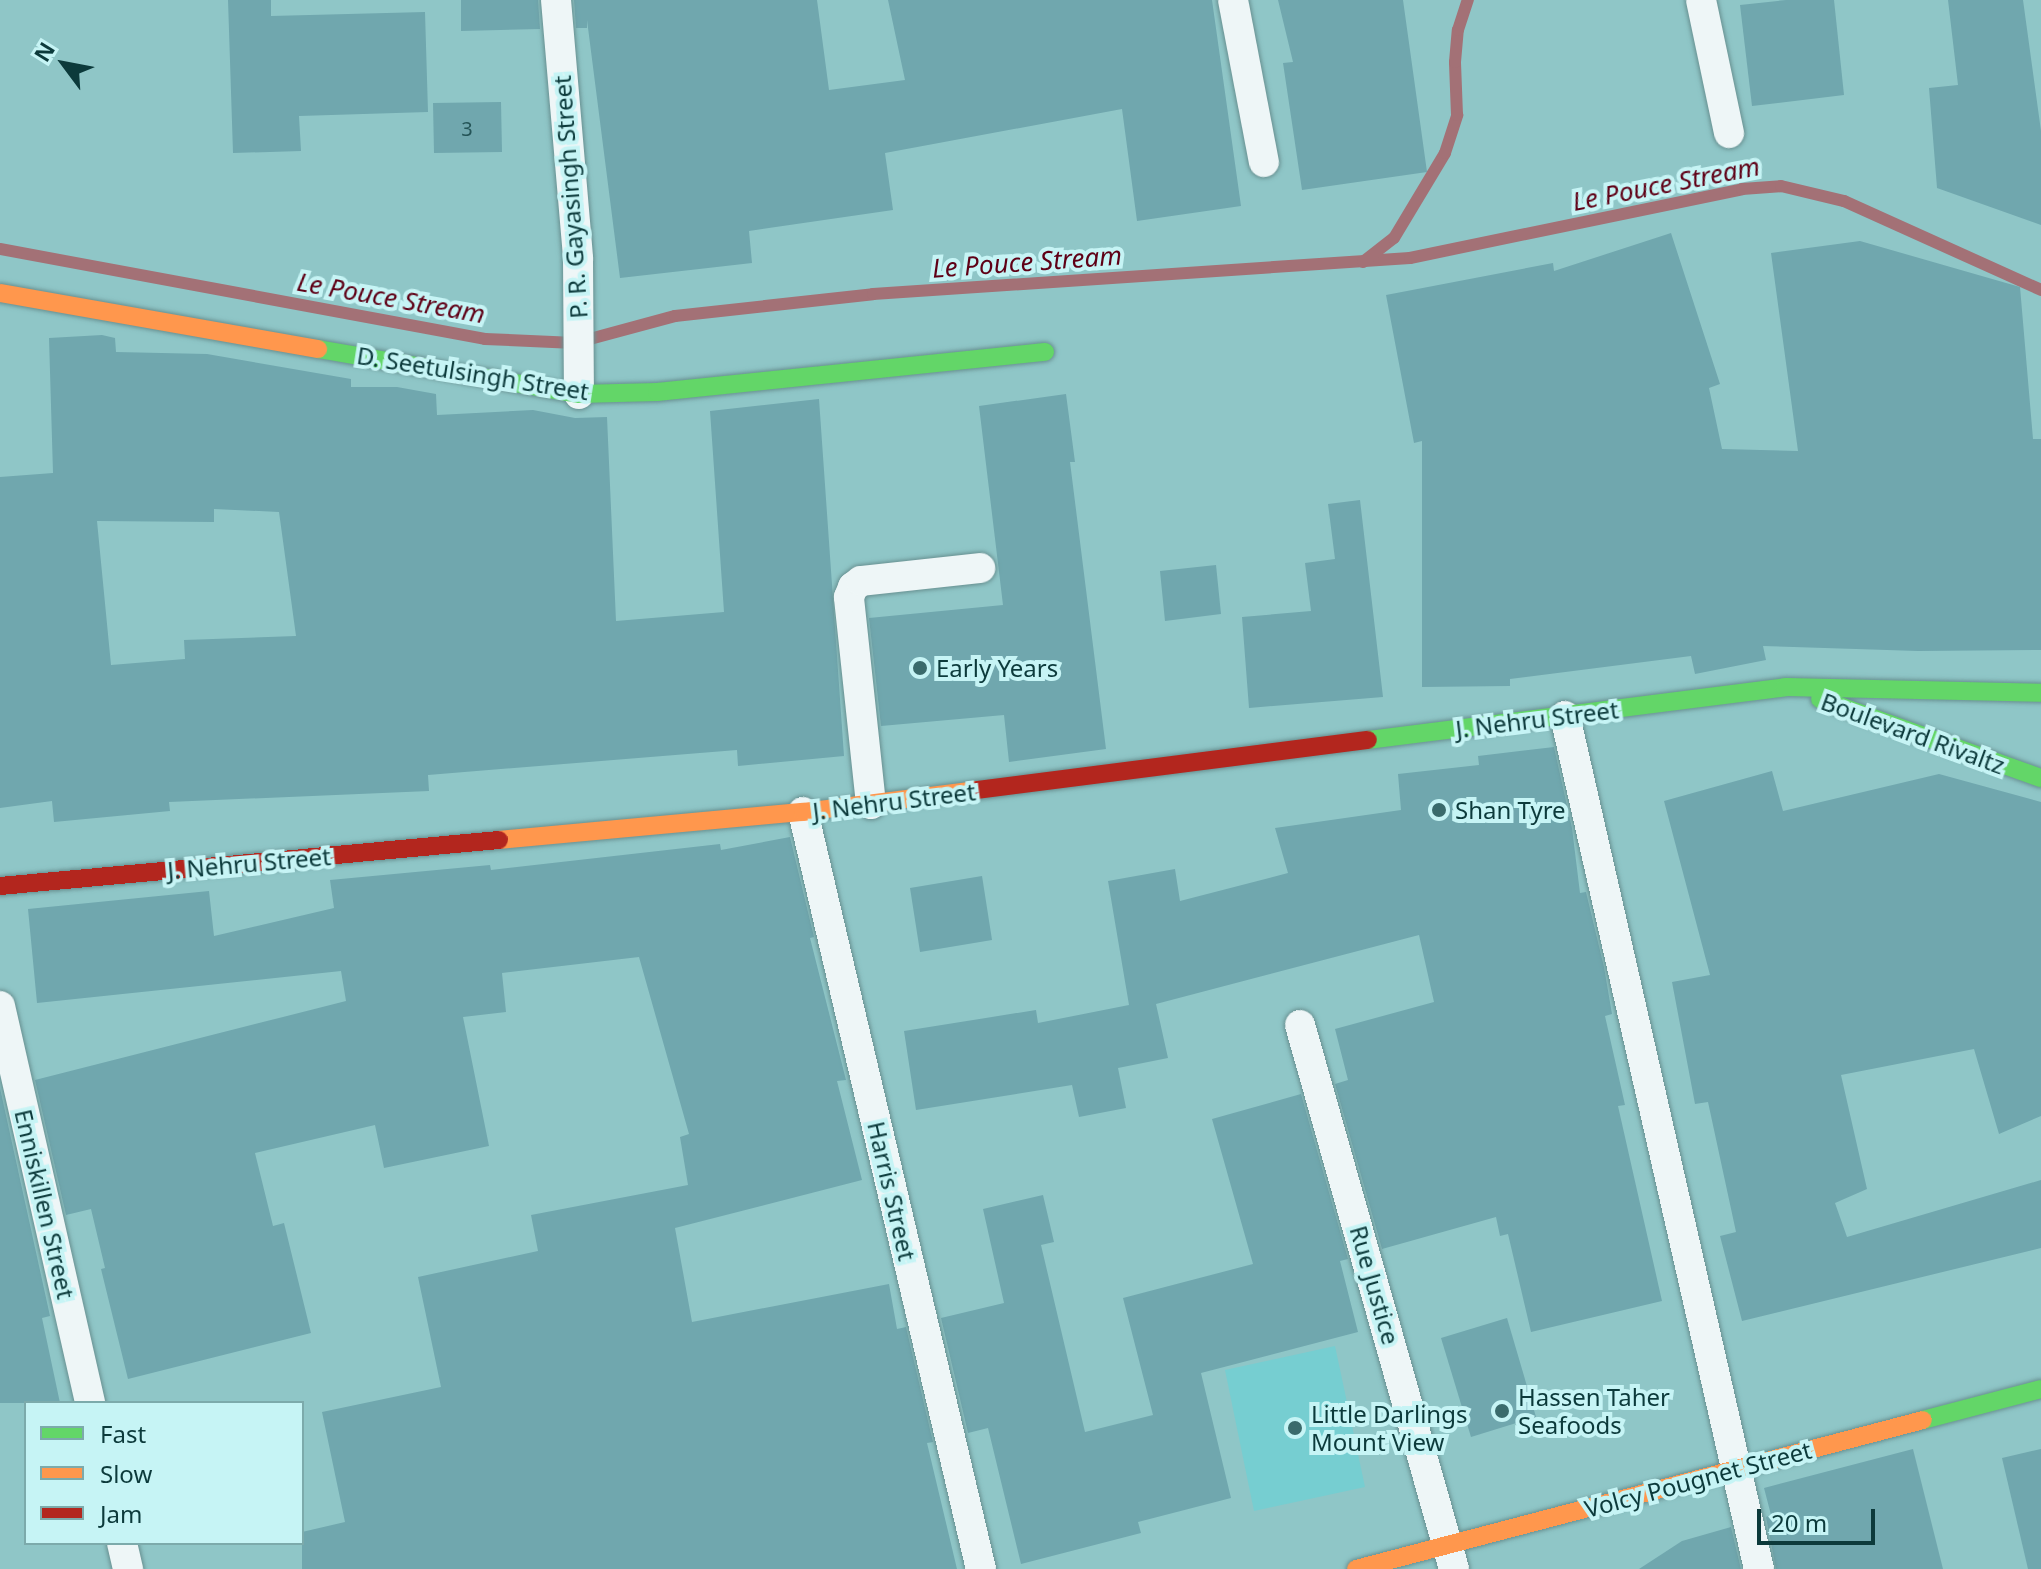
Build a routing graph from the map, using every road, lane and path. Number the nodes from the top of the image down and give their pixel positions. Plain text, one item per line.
1 (556, 0) edge
2 (1233, 0) edge
3 (1701, 0) edge
4 (1729, 133) dead end
5 (1264, 162) dead end
6 (0, 293) edge
7 (1045, 352) dead end
8 (579, 394) junction
9 (980, 568) dead end
10 (1785, 687) junction
11 (2041, 693) edge
12 (1565, 716) junction
13 (2041, 778) edge
14 (871, 804) junction
15 (803, 812) junction
16 (0, 886) edge
17 (0, 1006) edge
18 (1300, 1025) dead end
19 (2041, 1389) edge
20 (90, 1401) edge
21 (1735, 1468) junction
22 (122, 1545) edge
23 (1452, 1557) edge
24 (128, 1569) edge
25 (981, 1569) edge
26 (1356, 1569) edge
27 (1759, 1569) edge

1 - 8 street, P. R. Gayasingh Street
2 - 5 street
3 - 4 street
6 - 8 main road, D. Seetulsingh Street
7 - 8 main road, D. Seetulsingh Street
9 - 14 street
10 - 11 main road, J. Nehru Street
10 - 12 main road, J. Nehru Street
10 - 13 main road, Boulevard Rivaltz
12 - 14 main road, J. Nehru Street
12 - 21 street
14 - 15 main road, J. Nehru Street
15 - 16 main road, J. Nehru Street
15 - 25 street, Harris Street
17 - 20 street, Enniskillen Street
18 - 23 street, Rue Justice
19 - 21 main road, Volcy Pougnet Street
21 - 23 main road, Volcy Pougnet Street
21 - 27 street
22 - 24 street
23 - 26 main road, Volcy Pougnet Street

